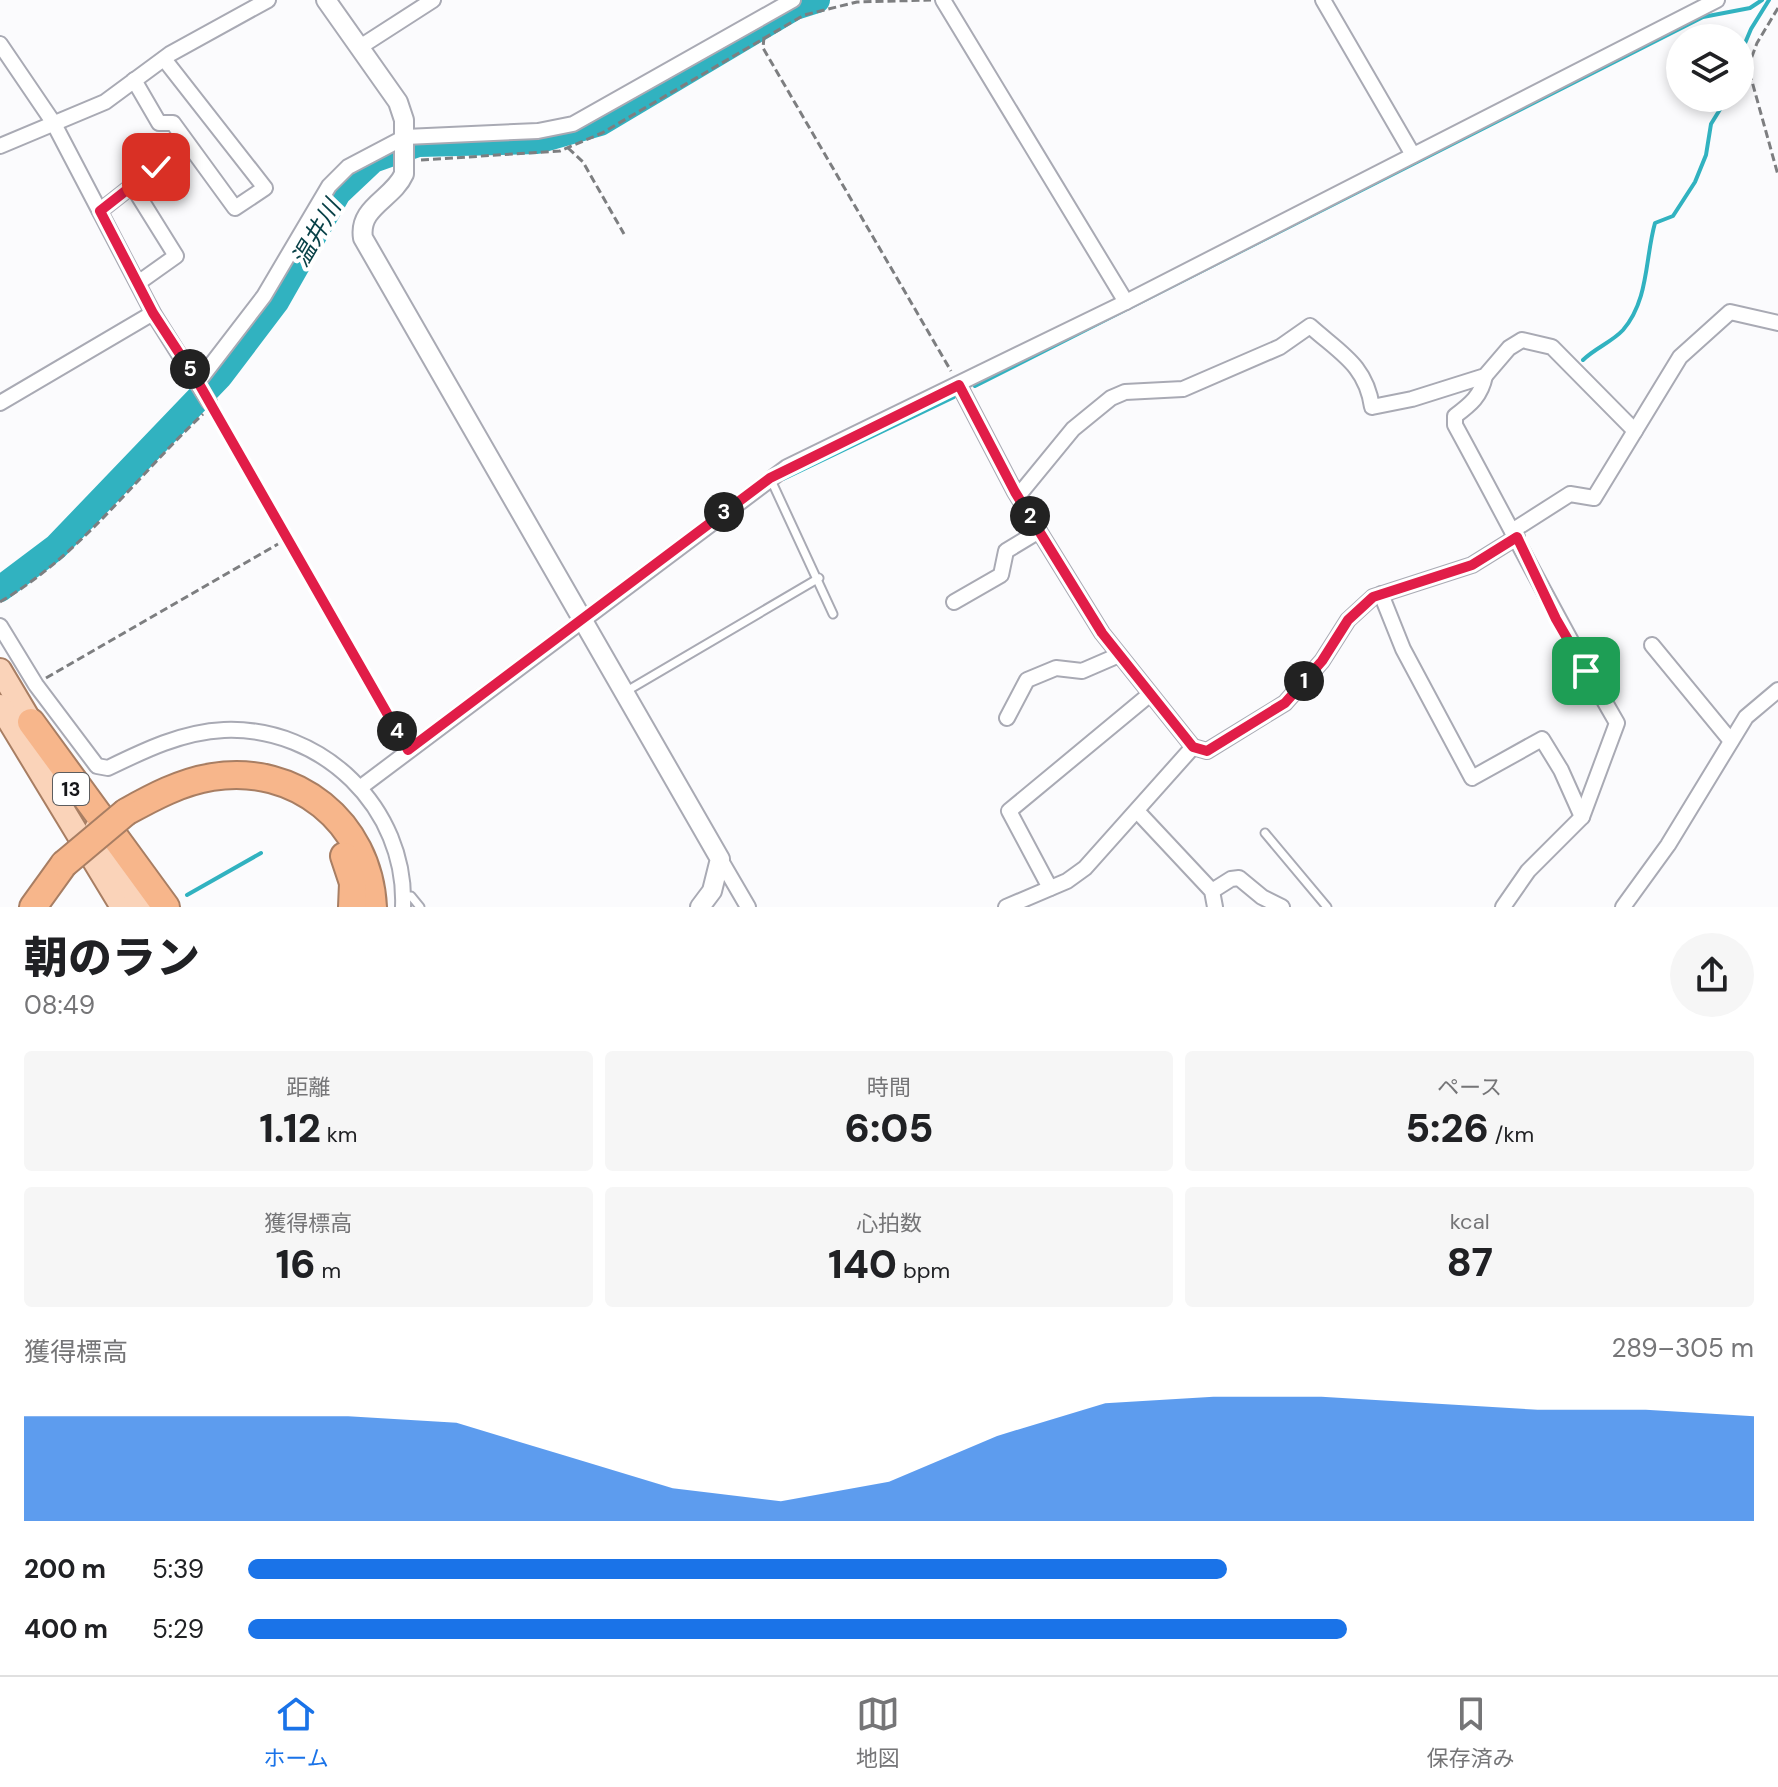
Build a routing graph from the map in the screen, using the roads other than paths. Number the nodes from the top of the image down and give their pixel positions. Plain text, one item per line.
1 (268, 0) edge
2 (326, 0) edge
3 (433, 0) edge
4 (776, 0) edge
5 (793, 0) edge
6 (943, 0) edge
7 (1323, 0) edge
8 (1717, 0) edge
9 (765, 15) junction
10 (0, 44) edge
11 (360, 47) junction
12 (164, 59) junction
13 (134, 80) junction
14 (53, 122) junction
15 (0, 146) edge
16 (405, 146) junction
17 (1413, 155) junction
18 (156, 167) dead end
19 (133, 187) junction
20 (100, 211) junction
21 (138, 283) junction
22 (1126, 302) junction
23 (153, 313) junction
24 (1778, 323) edge
25 (1485, 376) junction
26 (200, 384) junction
27 (959, 385) junction
28 (0, 403) edge
29 (210, 404) joint
30 (1635, 431) junction
31 (770, 478) junction
32 (1018, 496) junction
33 (1039, 531) junction
34 (1514, 534) junction
35 (819, 578) junction
36 (1381, 594) junction
37 (954, 602) dead end
38 (833, 614) dead end
39 (583, 619) junction
40 (0, 626) edge
41 (1652, 645) dead end
42 (1119, 655) junction
43 (0, 670) edge
44 (1778, 690) edge
45 (625, 692) junction
46 (1149, 695) junction
47 (0, 706) edge
48 (1007, 718) dead end
49 (31, 722) junction
50 (1731, 741) junction
51 (1193, 747) junction
52 (408, 750) junction
53 (361, 787) junction
54 (1138, 812) junction
55 (1582, 817) junction
56 (130, 819) junction
57 (1265, 833) dead end
58 (720, 859) junction
59 (70, 869) junction
60 (1050, 888) junction
61 (1212, 891) junction
62 (403, 901) edge
63 (33, 907) edge
64 (50, 907) edge
65 (122, 907) edge
66 (143, 907) edge
67 (166, 907) edge
68 (352, 907) edge
69 (373, 907) edge
70 (420, 907) edge
71 (700, 907) edge
72 (748, 907) edge
73 (1006, 907) edge
74 (1215, 907) edge
75 (1282, 907) edge
76 (1327, 907) edge
77 (1503, 907) edge
78 (1623, 907) edge

1 - 12 street
2 - 11 street
3 - 11 street
4 - 9 street
5 - 9 street
6 - 22 street
7 - 17 street
8 - 17 street
9 - 16 street
10 - 14 street
11 - 16 street
12 - 13 street
12 - 13 street
13 - 14 street
14 - 15 street
14 - 20 street
16 - 26 street
16 - 39 street
17 - 22 street
18 - 19 street
19 - 20 street
19 - 21 street
20 - 21 street
21 - 23 street
22 - 27 street
23 - 26 street
23 - 28 street
24 - 30 street
25 - 30 street
25 - 32 street
25 - 34 street
26 - 29 street
27 - 31 street
27 - 32 street
29 - 52 lane
30 - 34 street
31 - 35 lane
31 - 39 street
32 - 33 street
33 - 37 street
33 - 42 street
34 - 36 street
34 - 55 street
35 - 38 lane
35 - 45 lane
36 - 51 street
36 - 55 street
39 - 45 street
39 - 52 street
40 - 53 street
41 - 50 street
42 - 46 street
42 - 48 street
43 - 49 main road, 13
44 - 50 street
45 - 58 street
46 - 51 street
46 - 60 street
47 - 65 main road, 13
49 - 66 main road, 13
49 - 67 highway
50 - 78 street
51 - 54 street
52 - 53 street
53 - 62 street
54 - 60 street
54 - 61 street
55 - 77 street
56 - 59 highway, bridge
56 - 68 highway
56 - 69 highway
57 - 76 lane
58 - 71 street
58 - 72 street
59 - 63 highway
59 - 64 highway
60 - 73 street
61 - 74 street
61 - 75 street
62 - 70 lane

